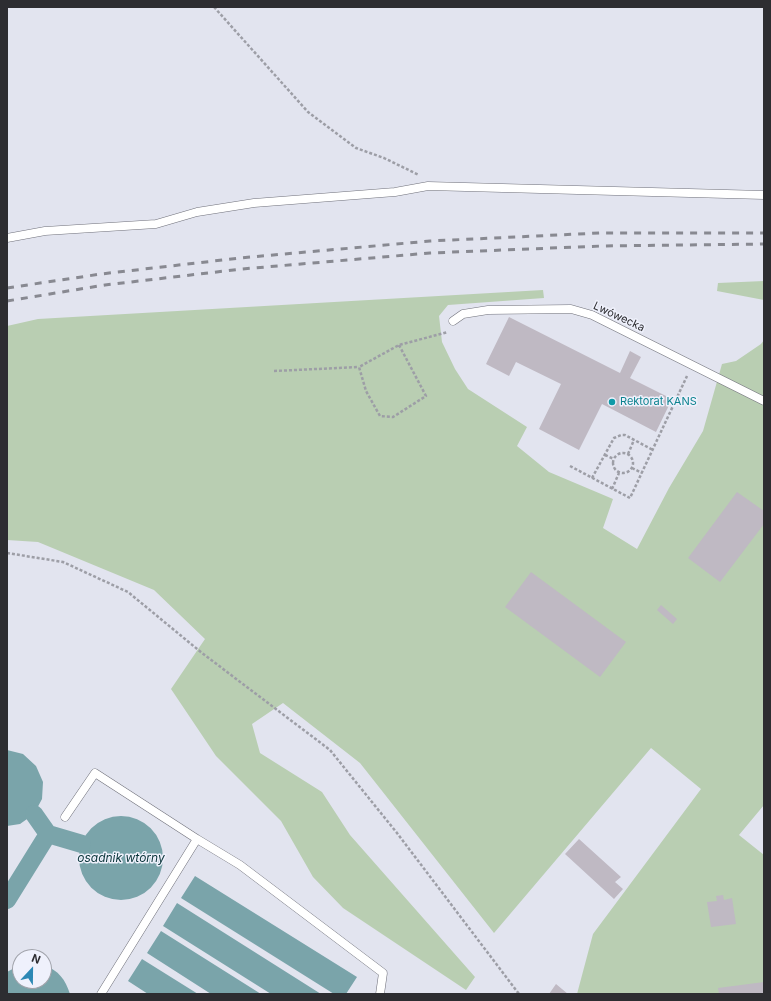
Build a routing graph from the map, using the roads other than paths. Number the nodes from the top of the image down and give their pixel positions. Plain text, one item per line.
1 (764, 195) edge
2 (7, 238) edge
3 (453, 321) dead end
4 (764, 402) edge
5 (65, 817) dead end
6 (197, 839) junction
7 (100, 994) edge
8 (380, 994) edge

1 - 2 lane
3 - 4 lane, Lwówecka
5 - 6 lane
6 - 7 lane
6 - 8 lane

